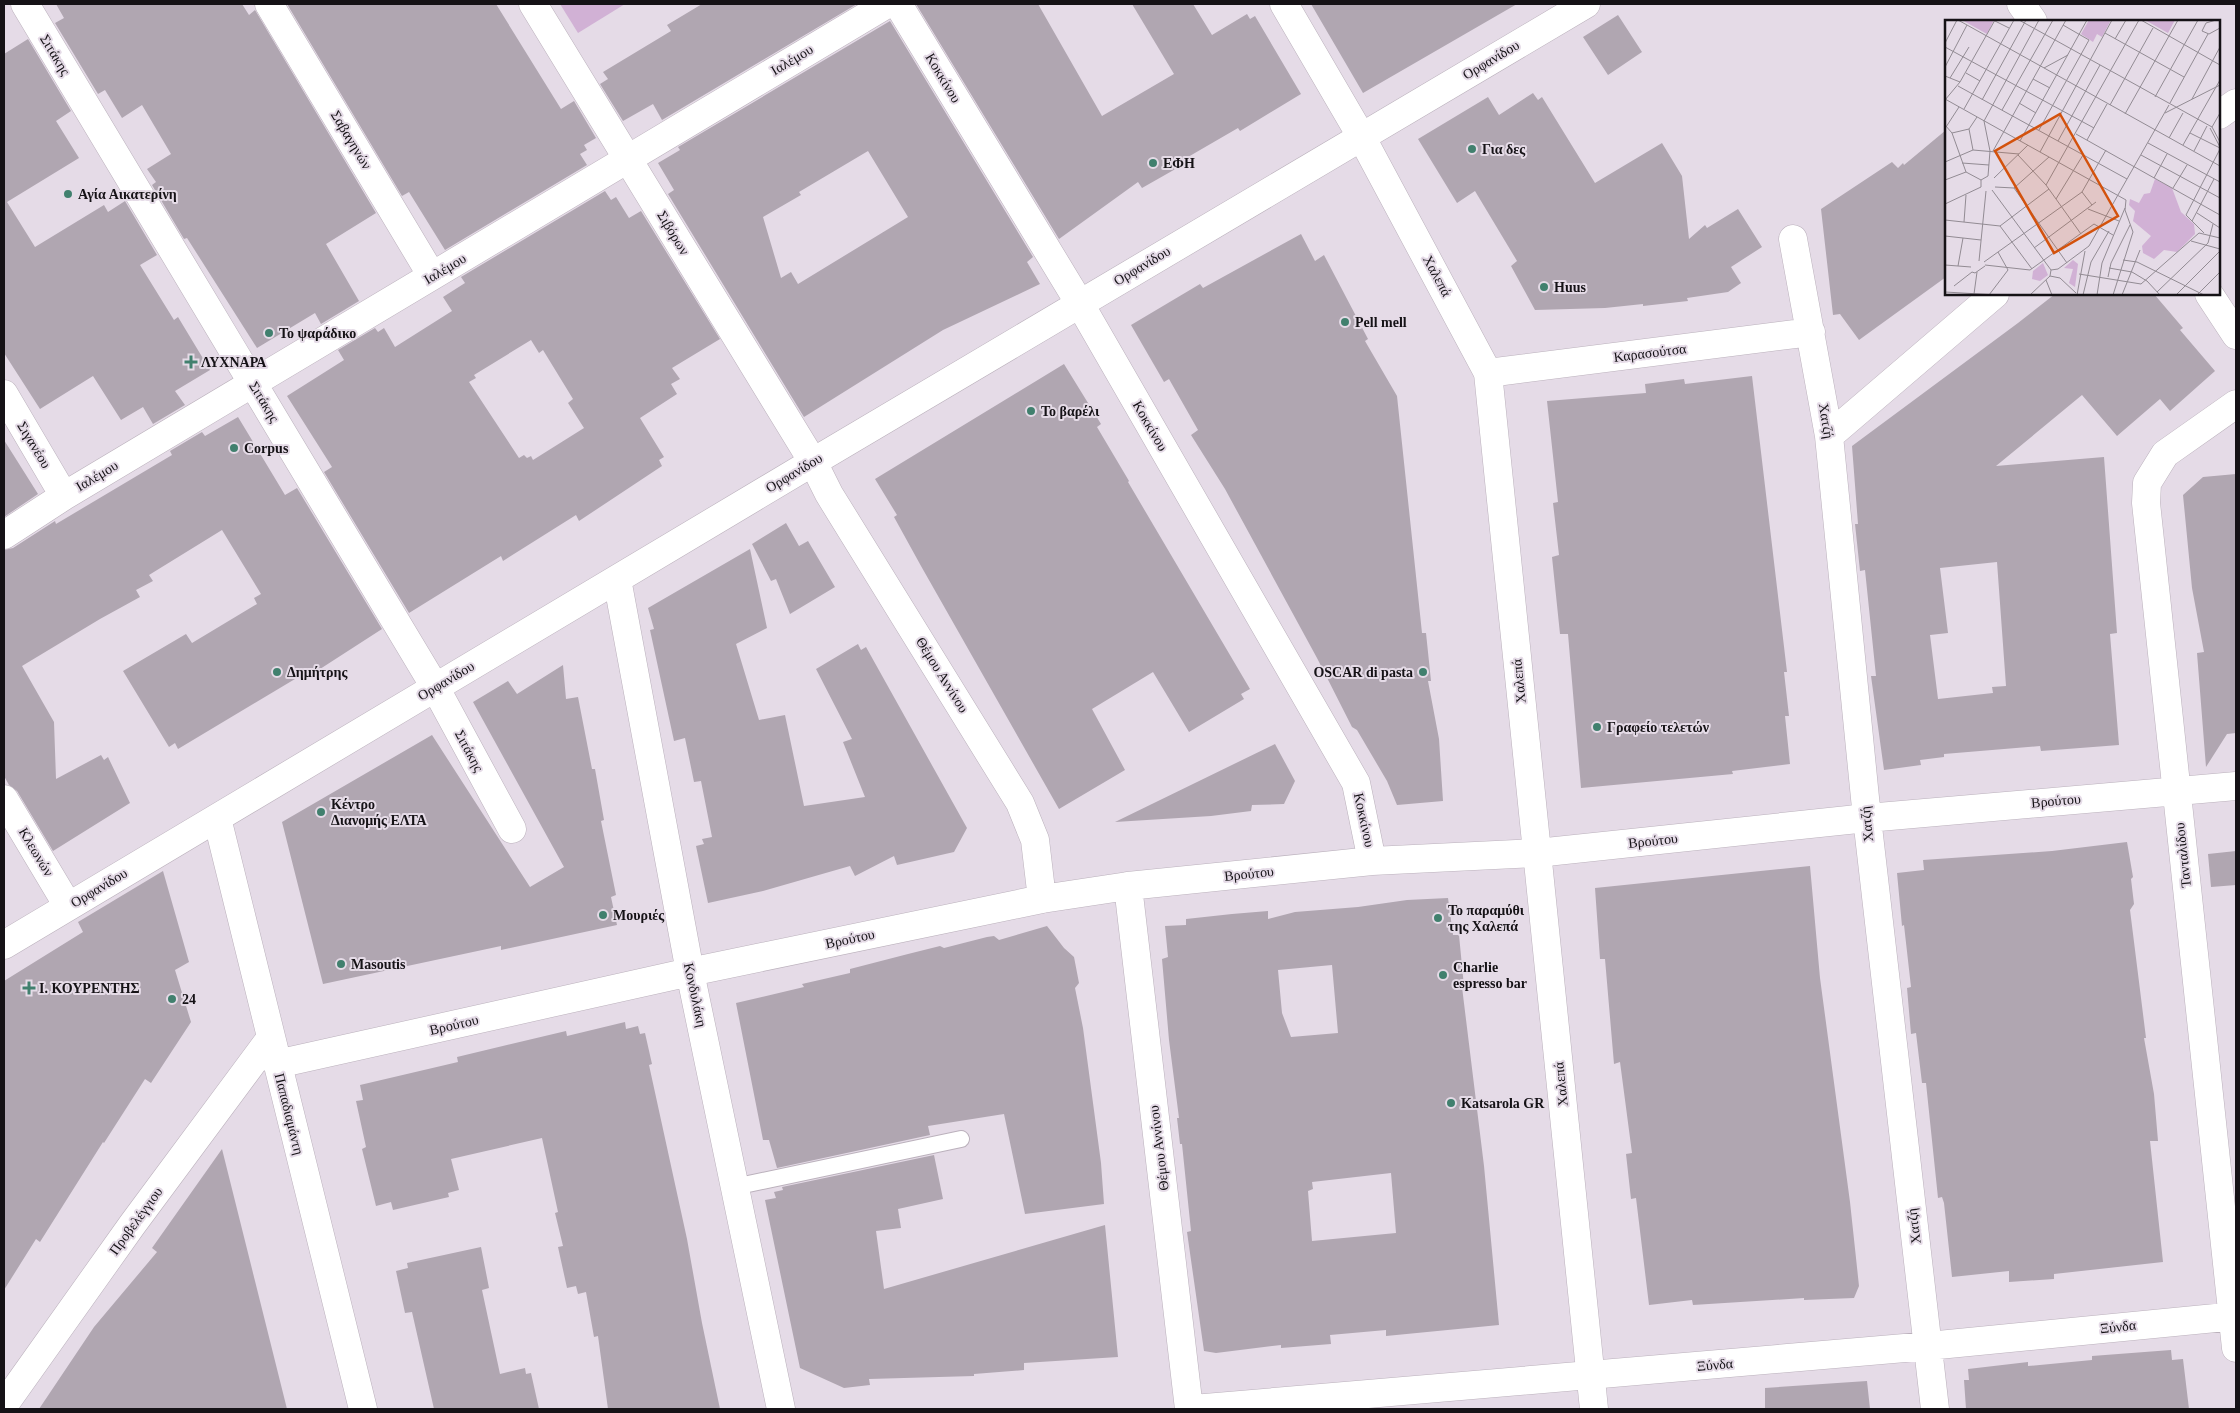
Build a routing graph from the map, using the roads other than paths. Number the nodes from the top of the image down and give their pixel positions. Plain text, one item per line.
1 (25, 4) edge
2 (269, 4) edge
3 (533, 4) edge
4 (887, 4) edge
5 (898, 4) edge
6 (1284, 4) edge
7 (1586, 4) edge
8 (2021, 4) edge
9 (2032, 20) edge
10 (2236, 103) edge
11 (2220, 114) edge
12 (1361, 136) junction
13 (628, 159) junction
14 (1793, 240) dead end
15 (432, 276) junction
16 (1994, 295) edge
17 (2210, 295) edge
18 (1080, 304) junction
19 (1812, 332) junction
20 (2236, 335) edge
21 (1488, 373) junction
22 (253, 383) junction
23 (4, 394) edge
24 (2236, 404) edge
25 (1829, 436) junction
26 (813, 462) junction
27 (64, 496) junction
28 (4, 535) edge
29 (617, 579) junction
30 (435, 687) junction
31 (2236, 786) edge
32 (2176, 791) junction
33 (4, 799) edge
34 (217, 818) junction
35 (1867, 818) junction
36 (512, 829) dead end
37 (1537, 853) junction
38 (1372, 861) junction
39 (1128, 886) junction
40 (1042, 899) junction
41 (68, 906) junction
42 (4, 944) edge
43 (690, 972) junction
44 (274, 1052) junction
45 (961, 1139) dead end
46 (734, 1186) junction
47 (2235, 1316) edge
48 (1928, 1346) junction
49 (2236, 1348) edge
50 (1591, 1376) junction
51 (4, 1405) edge
52 (363, 1409) edge
53 (781, 1409) edge
54 (1191, 1409) edge
55 (1594, 1409) edge
56 (1935, 1409) edge

1 - 22 street, Σιτάκης
2 - 15 street, Σαβαγηνών
3 - 13 street, Σιβόρων
4 - 13 street, Ιαλέμου
5 - 18 street, Κοκκίνου
6 - 12 street, Χαλεπά
7 - 12 street, Ορφανίδου
8 - 9 street
10 - 11 street
12 - 18 street, Ορφανίδου
12 - 21 street, Χαλεπά
13 - 15 street, Ιαλέμου
13 - 26 street, Σιβόρων
14 - 19 street, Χατζή
15 - 22 street, Ιαλέμου
16 - 25 street
17 - 20 street
18 - 26 street, Ορφανίδου
18 - 38 street, Κοκκίνου
19 - 21 street, Καρασούτσα
19 - 25 street, Χατζή
21 - 37 street, Χαλεπά
22 - 27 street, Ιαλέμου
22 - 30 street, Σιτάκης
23 - 27 street, Σιγανέου
24 - 32 street, Τανταλίδου
25 - 35 street, Χατζή
26 - 29 street, Ορφανίδου
26 - 40 street, Θέμου Αννίνου
27 - 28 street, Ιαλέμου
29 - 30 street, Ορφανίδου
29 - 43 street, Κονδυλάκη
30 - 34 street, Ορφανίδου
30 - 36 street, Σιτάκης
31 - 32 street, Βρούτου
32 - 35 street, Βρούτου
32 - 47 street, Τανταλίδου
33 - 41 street, Κλεωνών
34 - 41 street, Ορφανίδου
34 - 44 street, Παπαδιαμάντη
35 - 37 street, Βρούτου
35 - 48 street, Χατζή
37 - 38 street, Βρούτου
37 - 50 street, Χαλεπά
38 - 39 street, Βρούτου
39 - 40 street, Βρούτου
39 - 54 street, Θέμου Αννίνου
40 - 43 street, Βρούτου
41 - 42 street, Ορφανίδου
43 - 44 street, Βρούτου
43 - 46 street, Κονδυλάκη
44 - 51 street, Προβελέγγιου
44 - 52 street, Παπαδιαμάντη
45 - 46 lane
46 - 53 street, Κονδυλάκη
47 - 48 street, Ξύνδα
47 - 49 street, Τανταλίδου
48 - 50 street, Ξύνδα
48 - 56 street, Χατζή
50 - 54 street, Ξύνδα
50 - 55 street, Χαλεπά

